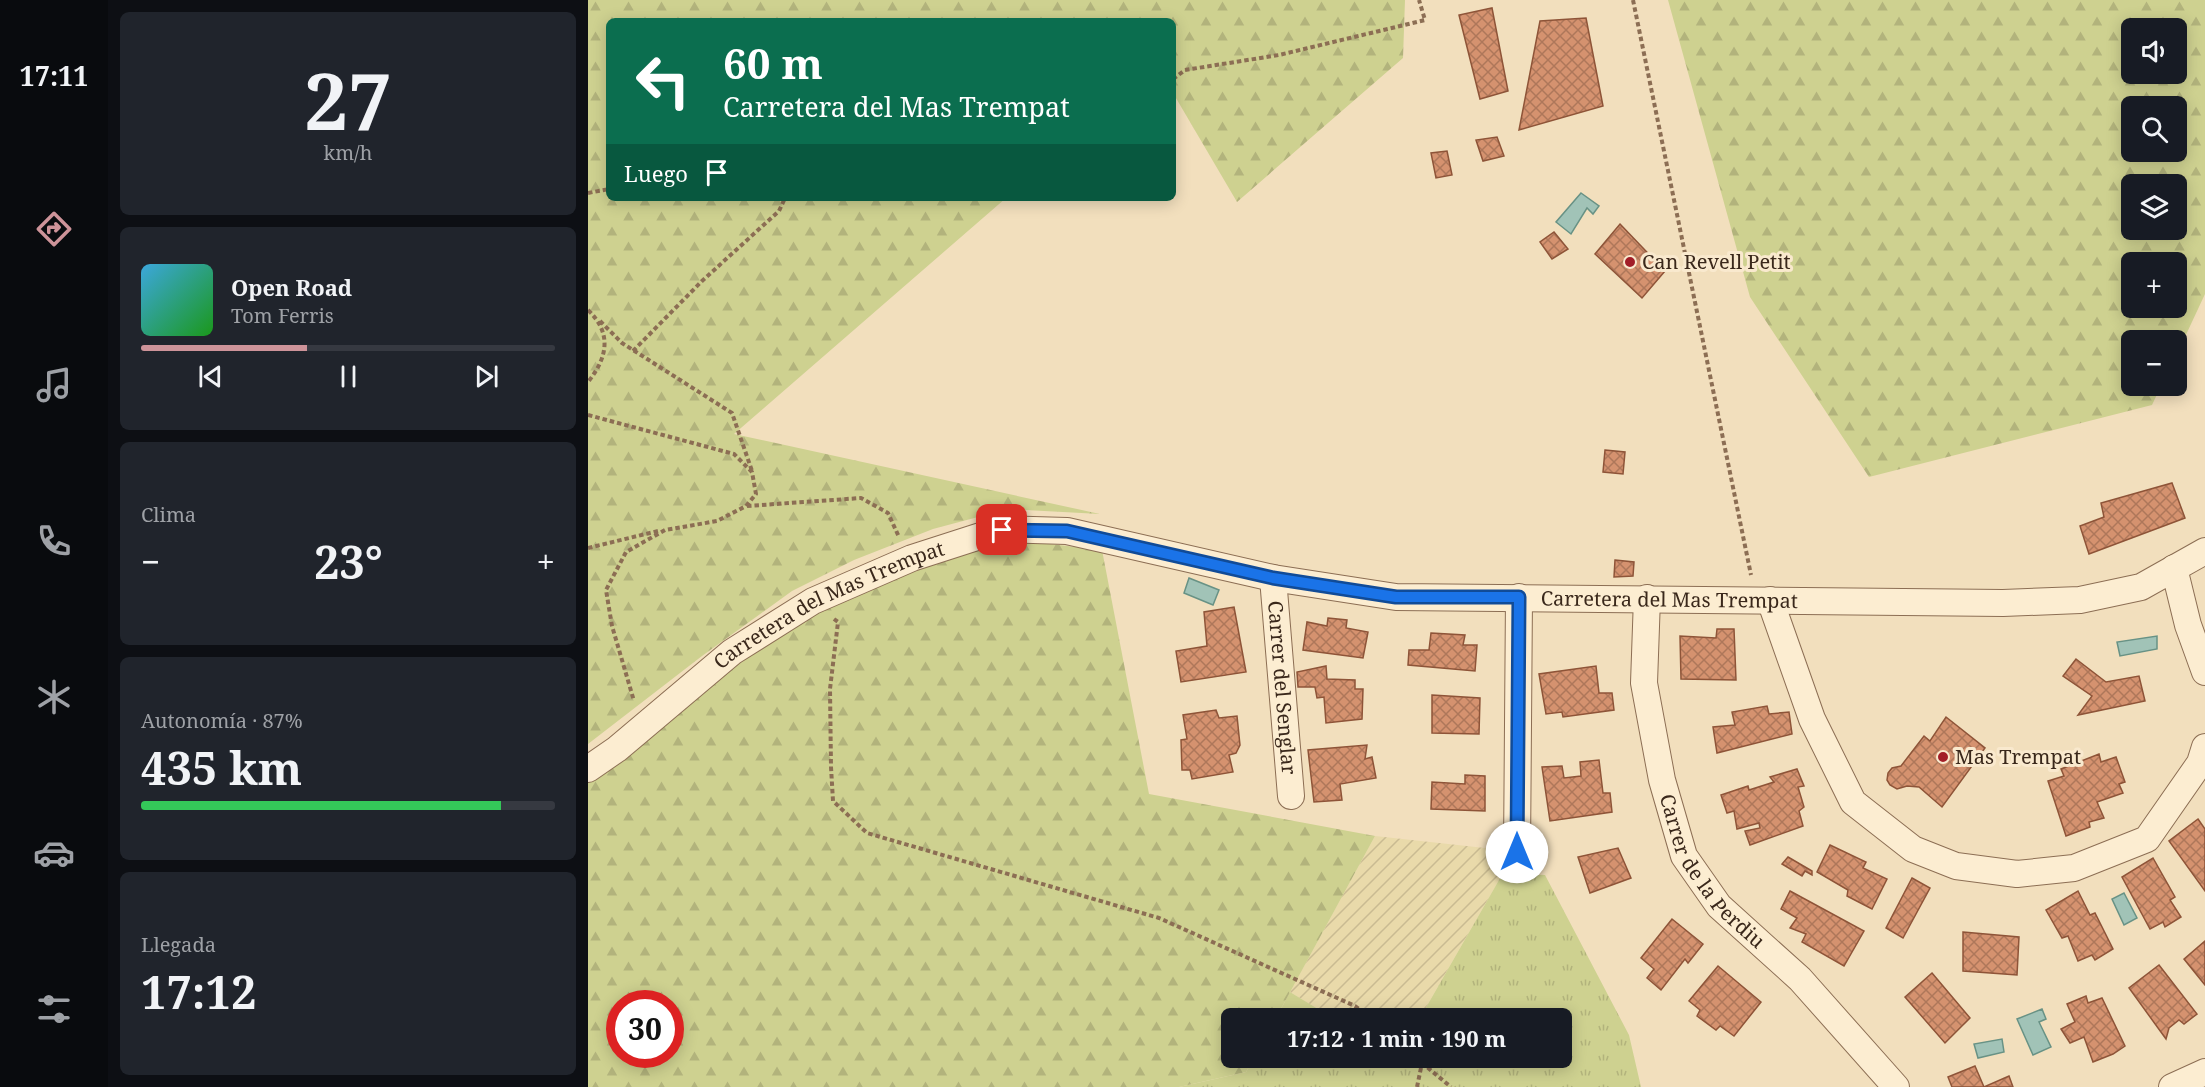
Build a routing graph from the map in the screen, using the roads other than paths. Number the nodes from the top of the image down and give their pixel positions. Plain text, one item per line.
1 (2205, 551) edge
2 (2174, 568) junction
3 (1273, 578) junction
4 (1519, 597) junction
5 (1647, 598) junction
6 (1763, 600) junction
7 (2205, 672) edge
8 (2205, 747) edge
9 (588, 769) edge
10 (1291, 796) dead end
11 (1517, 852) dead end
12 (2205, 1072) edge
13 (1896, 1087) edge
14 (2172, 1087) edge

1 - 2 street, Carretera del Mas Trempat
2 - 6 street, Carretera del Mas Trempat
2 - 7 street
3 - 4 street, Carretera del Mas Trempat
3 - 9 street, Carretera del Mas Trempat
3 - 10 street, Carrer del Senglar
4 - 5 street, Carretera del Mas Trempat
4 - 11 street
5 - 6 street, Carretera del Mas Trempat
5 - 13 street, Carrer de la Perdiu
6 - 8 street
12 - 14 street

